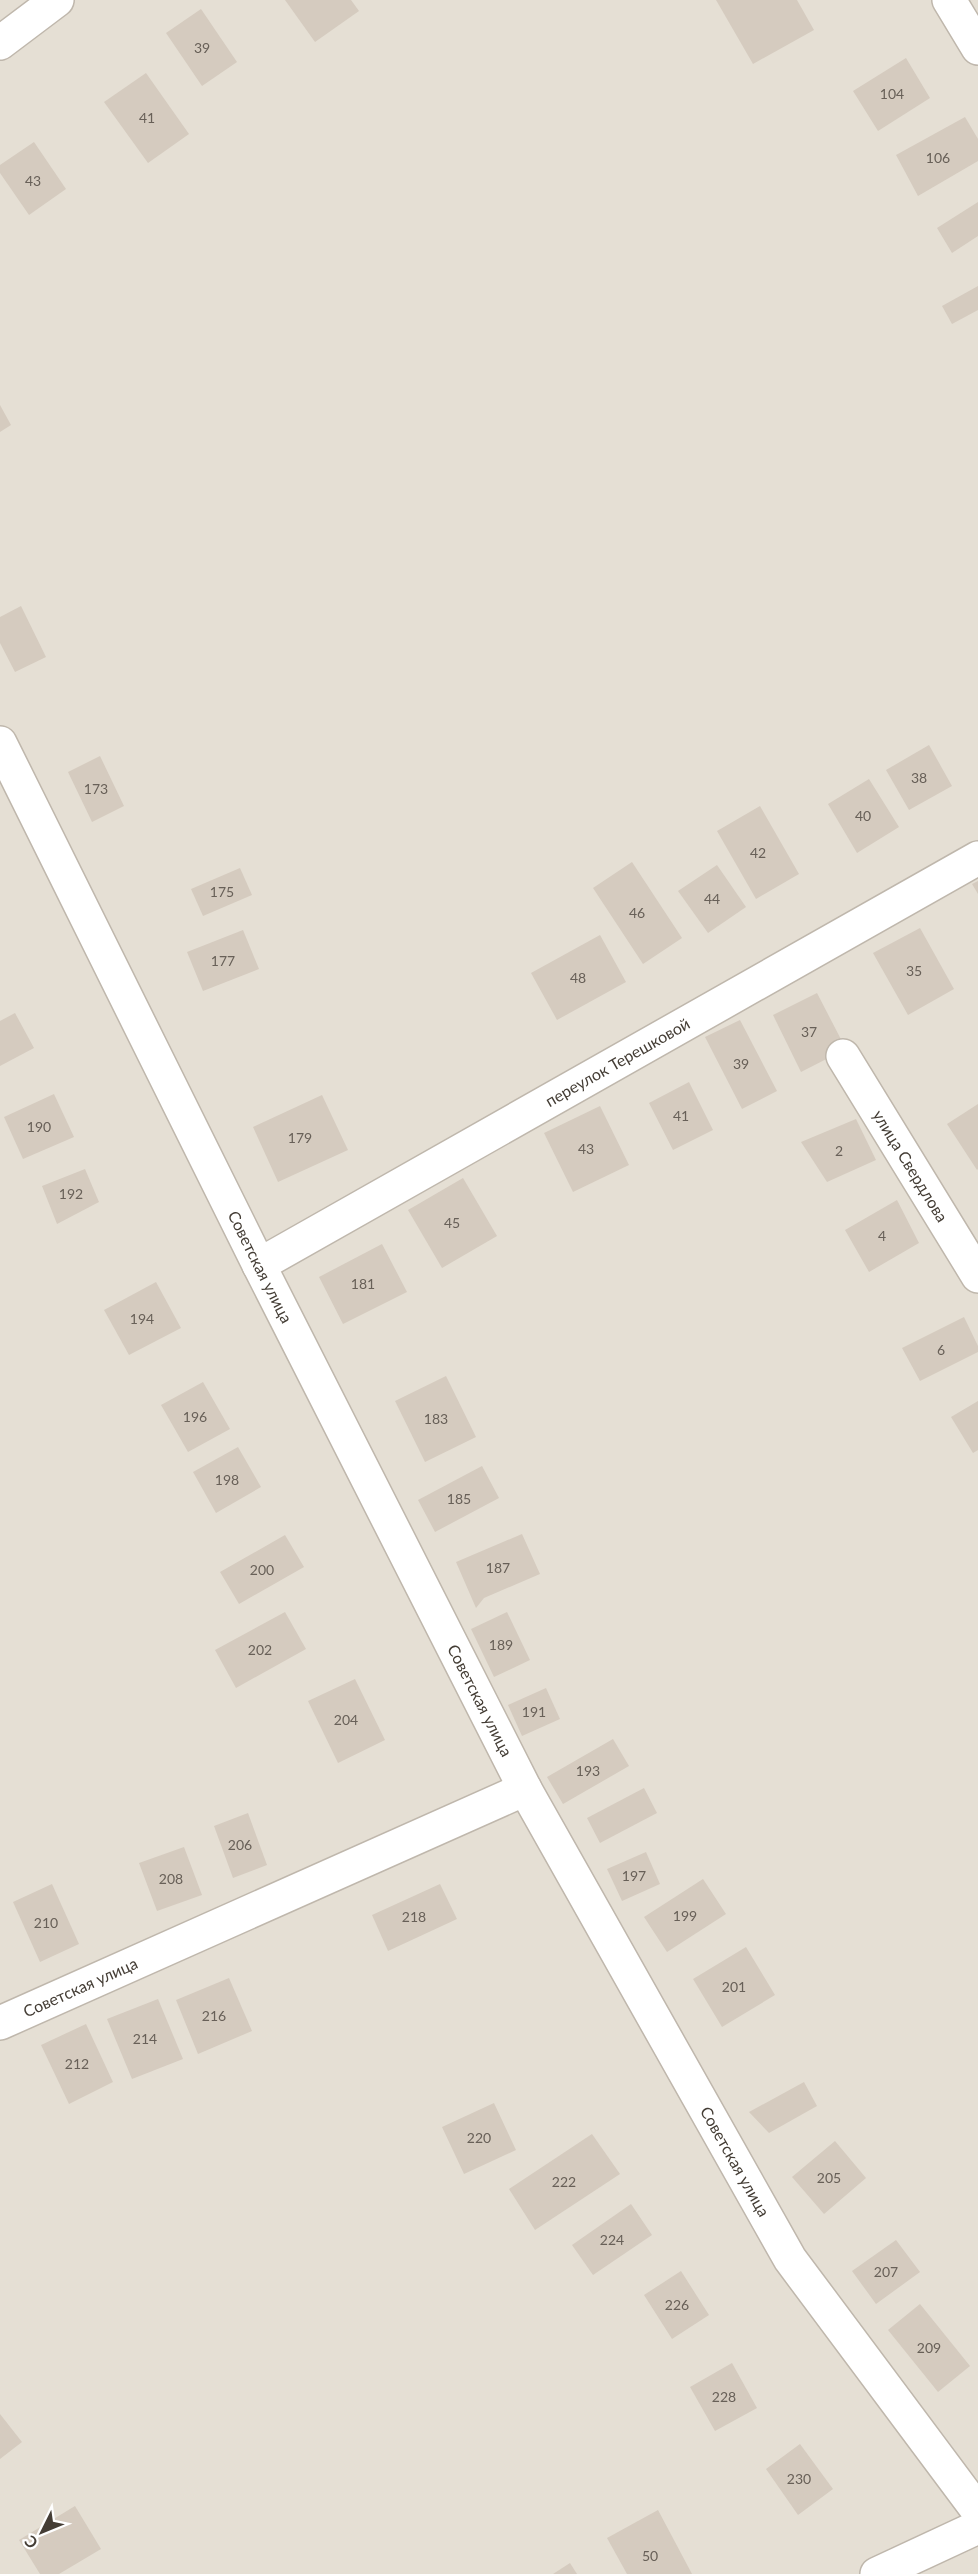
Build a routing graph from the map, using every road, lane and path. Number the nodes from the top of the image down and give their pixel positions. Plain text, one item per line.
1 (57, 0) edge
2 (949, 0) edge
3 (0, 43) edge
4 (978, 48) edge
5 (0, 743) edge
6 (978, 858) edge
7 (843, 1056) dead end
8 (259, 1265) junction
9 (978, 1276) edge
10 (525, 1789) junction
11 (0, 2023) edge
12 (978, 2511) edge
13 (978, 2527) edge
14 (877, 2574) edge

1 - 3 street
2 - 4 street
5 - 8 street, Советская улица
6 - 8 street, переулок Терешковой
7 - 9 street, улица Свердлова
8 - 10 street, Советская улица
10 - 11 street, Советская улица
10 - 12 street, Советская улица
13 - 14 street

